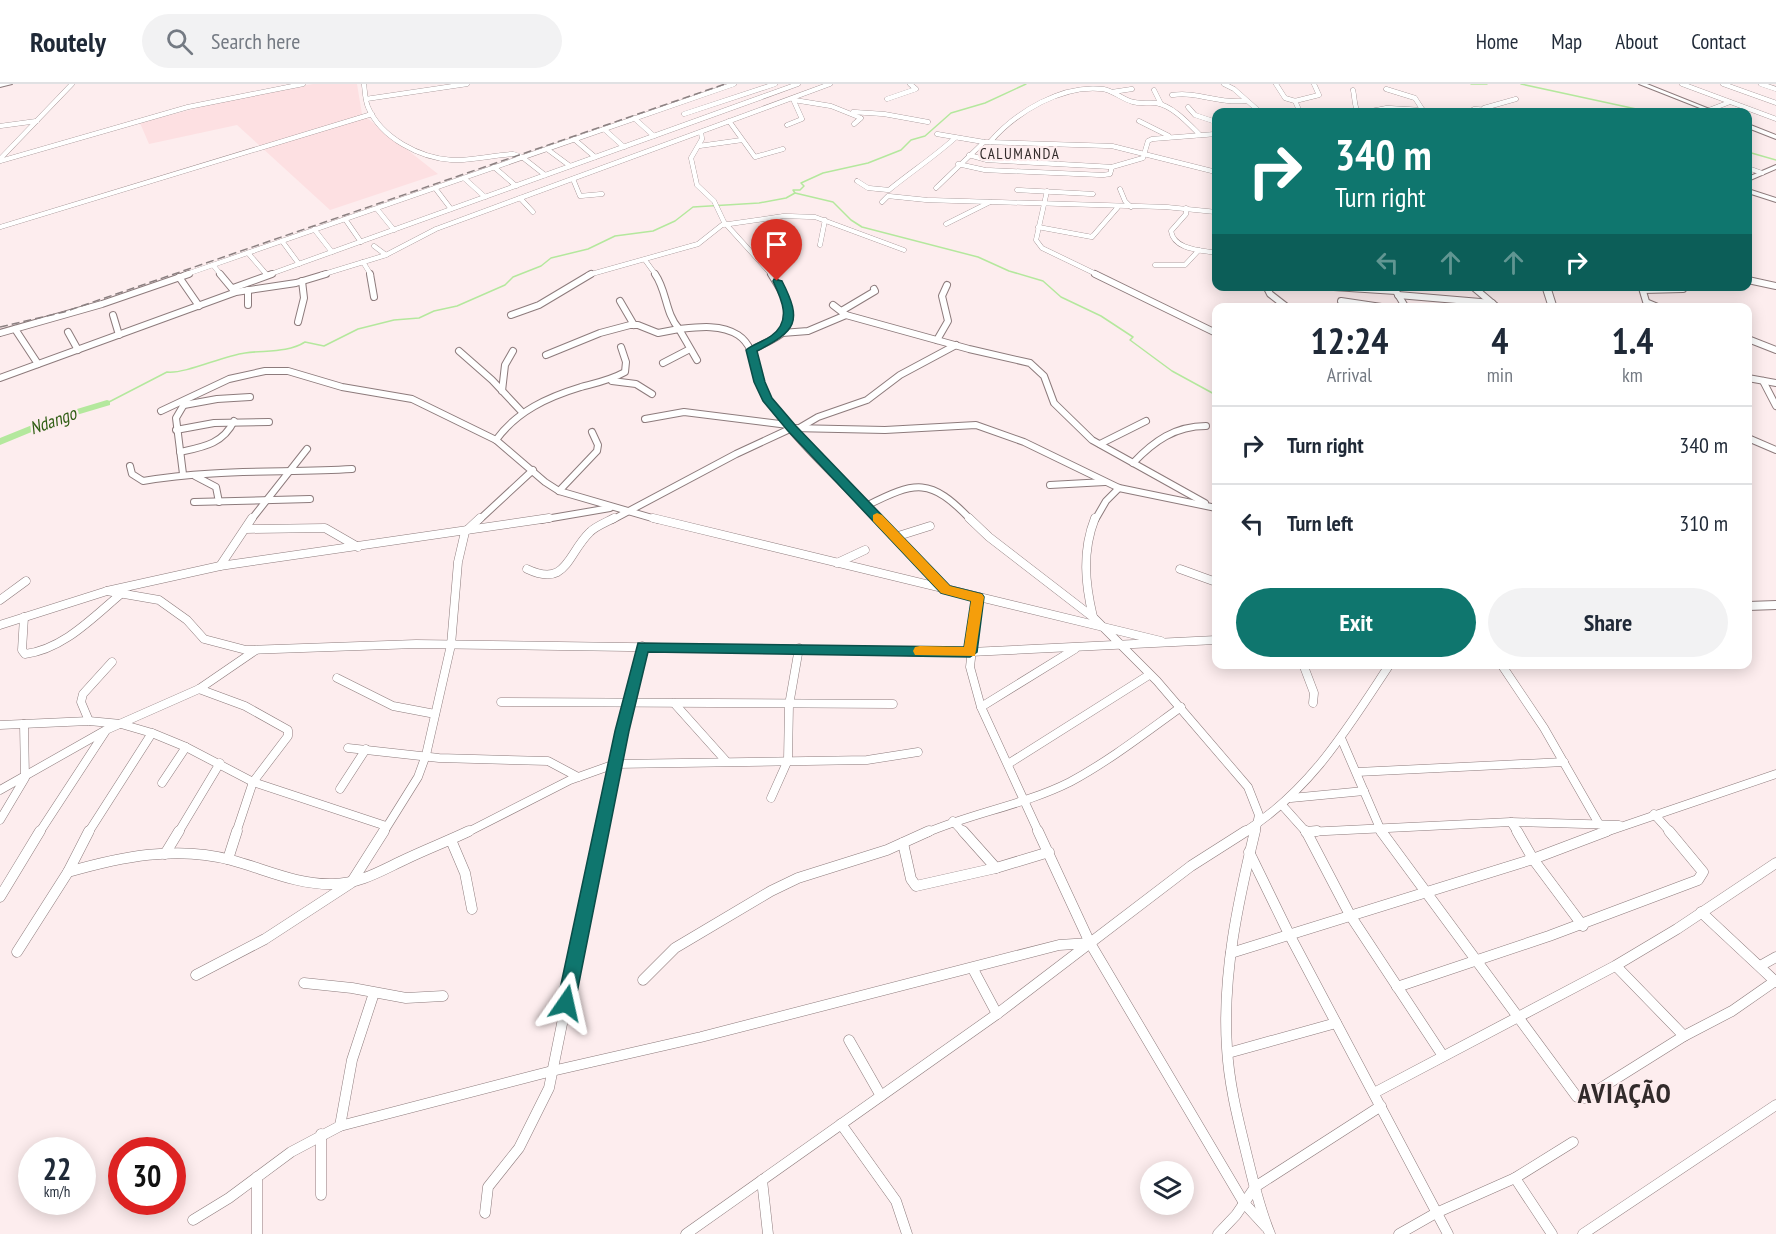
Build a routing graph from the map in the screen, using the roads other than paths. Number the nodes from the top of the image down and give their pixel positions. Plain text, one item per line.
1 (9, 84) edge
2 (72, 84) edge
3 (303, 84) edge
4 (364, 84) edge
5 (467, 84) edge
6 (734, 84) edge
7 (775, 84) edge
8 (794, 84) edge
9 (830, 84) edge
10 (910, 84) edge
11 (1224, 84) edge
12 (1276, 84) edge
13 (1314, 84) edge
14 (1642, 84) edge
15 (1682, 84) edge
16 (1723, 84) edge
17 (1761, 84) edge
18 (0, 85) edge
19 (1232, 85) edge
20 (1386, 88) dead end
21 (1132, 89) dead end
22 (1776, 89) edge
23 (1154, 90) dead end
24 (1353, 90) dead end
25 (775, 92) junction
26 (1111, 92) junction
27 (1172, 95) dead end
28 (366, 99) junction
29 (793, 99) junction
30 (887, 99) dead end
31 (1516, 99) dead end
32 (786, 100) junction
33 (1245, 101) junction
34 (1295, 101) junction
35 (1730, 102) junction
36 (679, 103) junction
37 (1775, 103) edge
38 (1161, 104) junction
39 (1188, 106) dead end
40 (1255, 108) edge
41 (1299, 108) edge
42 (1356, 108) edge
43 (1421, 108) edge
44 (1484, 108) edge
45 (1703, 108) edge
46 (1717, 108) edge
47 (1747, 108) edge
48 (1752, 110) edge
49 (1755, 111) junction
50 (849, 112) junction
51 (372, 114) junction
52 (684, 114) junction
53 (1195, 115) junction
54 (634, 118) junction
55 (1776, 119) edge
56 (37, 121) junction
57 (729, 121) junction
58 (1139, 121) dead end
59 (1185, 121) junction
60 (1212, 121) edge
61 (928, 122) dead end
62 (690, 123) junction
63 (854, 124) dead end
64 (787, 125) dead end
65 (0, 126) edge
66 (1752, 128) edge
67 (604, 129) junction
68 (701, 132) junction
69 (937, 134) dead end
70 (1200, 135) junction
71 (1212, 135) edge
72 (654, 136) junction
73 (1169, 136) junction
74 (1776, 137) edge
75 (955, 138) junction
76 (574, 139) junction
77 (742, 140) junction
78 (987, 142) junction
79 (699, 146) junction
80 (624, 147) junction
81 (547, 149) junction
82 (783, 149) dead end
83 (1146, 153) junction
84 (969, 155) junction
85 (522, 157) junction
86 (595, 157) junction
87 (0, 160) edge
88 (958, 164) junction
89 (570, 166) junction
90 (494, 167) junction
91 (1112, 167) junction
92 (1776, 167) edge
93 (1752, 169) edge
94 (1212, 171) edge
95 (1762, 173) junction
96 (545, 175) junction
97 (1752, 177) edge
98 (464, 178) junction
99 (573, 179) junction
100 (857, 181) dead end
101 (516, 186) junction
102 (435, 188) junction
103 (936, 188) dead end
104 (1017, 189) dead end
105 (1120, 189) dead end
106 (1047, 191) junction
107 (1752, 192) edge
108 (890, 193) junction
109 (602, 194) dead end
110 (1093, 194) dead end
111 (485, 197) junction
112 (520, 198) junction
113 (1776, 200) edge
114 (991, 201) junction
115 (882, 202) dead end
116 (1044, 204) junction
117 (1118, 207) junction
118 (1131, 207) junction
119 (1186, 208) junction
120 (376, 209) junction
121 (451, 209) junction
122 (1212, 211) edge
123 (533, 212) dead end
124 (345, 219) junction
125 (825, 220) junction
126 (946, 224) dead end
127 (728, 225) junction
128 (0, 227) edge
129 (1038, 227) junction
130 (314, 230) junction
131 (394, 230) junction
132 (282, 241) junction
133 (361, 242) junction
134 (820, 245) dead end
135 (374, 246) dead end
136 (904, 250) dead end
137 (1199, 250) junction
138 (332, 252) junction
139 (1212, 252) edge
140 (248, 253) junction
141 (386, 255) junction
142 (645, 260) junction
143 (363, 262) junction
144 (299, 264) junction
145 (213, 265) junction
146 (1155, 265) dead end
147 (267, 275) junction
148 (179, 277) junction
149 (302, 281) junction
150 (1752, 281) edge
151 (946, 285) dead end
152 (1776, 286) edge
153 (874, 289) dead end
154 (234, 290) junction
155 (248, 290) junction
156 (1268, 291) edge
157 (1376, 291) edge
158 (1396, 291) edge
159 (1478, 291) edge
160 (374, 297) dead end
161 (620, 301) dead end
162 (1341, 301) dead end
163 (1282, 303) edge
164 (1354, 303) edge
165 (1492, 303) joint
166 (248, 305) dead end
167 (833, 305) dead end
168 (199, 306) junction
169 (844, 313) junction
170 (113, 315) dead end
171 (512, 315) dead end
172 (298, 322) dead end
173 (634, 325) junction
174 (15, 329) junction
175 (679, 329) junction
176 (1212, 331) edge
177 (68, 332) dead end
178 (0, 333) edge
179 (782, 333) junction
180 (119, 335) junction
181 (937, 340) junction
182 (1752, 341) edge
183 (956, 345) junction
184 (621, 347) dead end
185 (690, 349) junction
186 (78, 350) junction
187 (752, 350) junction
188 (1776, 350) edge
189 (459, 351) dead end
190 (513, 351) dead end
191 (546, 355) dead end
192 (697, 360) dead end
193 (663, 363) dead end
194 (38, 364) junction
195 (0, 378) edge
196 (1752, 379) edge
197 (607, 381) junction
198 (1762, 381) junction
199 (1775, 384) edge
200 (502, 391) junction
201 (652, 394) dead end
202 (250, 398) dead end
203 (184, 403) junction
204 (1776, 406) edge
205 (161, 411) dead end
206 (522, 412) junction
207 (645, 419) dead end
208 (234, 421) junction
209 (1146, 421) dead end
210 (269, 422) dead end
211 (1206, 426) dead end
212 (790, 427) junction
213 (800, 428) junction
214 (176, 430) junction
215 (592, 432) dead end
216 (496, 440) junction
217 (1752, 440) edge
218 (1100, 444) junction
219 (307, 449) dead end
220 (1776, 450) edge
221 (180, 452) junction
222 (1133, 463) junction
223 (130, 466) dead end
224 (352, 469) dead end
225 (534, 470) junction
226 (288, 473) junction
227 (187, 474) junction
228 (1108, 482) junction
229 (1050, 485) dead end
230 (1119, 488) junction
231 (559, 491) junction
232 (310, 499) dead end
233 (194, 502) dead end
234 (219, 502) junction
235 (264, 502) junction
236 (866, 506) junction
237 (1212, 506) edge
238 (1212, 507) edge
239 (610, 508) junction
240 (626, 512) junction
241 (930, 526) dead end
242 (246, 529) junction
243 (465, 532) junction
244 (895, 537) junction
245 (358, 547) junction
246 (865, 550) dead end
247 (837, 563) junction
248 (220, 566) junction
249 (1180, 568) dead end
250 (527, 569) dead end
251 (26, 580) dead end
252 (1212, 580) edge
253 (946, 590) junction
254 (107, 591) junction
255 (122, 593) junction
256 (978, 597) junction
257 (0, 600) edge
258 (1776, 605) edge
259 (1752, 606) edge
260 (24, 617) junction
261 (1093, 617) junction
262 (0, 625) edge
263 (1105, 629) junction
264 (1212, 640) edge
265 (1171, 643) junction
266 (451, 645) junction
267 (642, 646) junction
268 (1124, 646) junction
269 (799, 648) junction
270 (1078, 648) junction
271 (257, 650) junction
272 (970, 652) junction
273 (112, 662) dead end
274 (1306, 669) edge
275 (1387, 669) edge
276 (1504, 669) edge
277 (1149, 675) junction
278 (337, 678) dead end
279 (199, 689) junction
280 (501, 702) dead end
281 (629, 703) junction
282 (674, 703) junction
283 (1313, 703) dead end
284 (893, 704) dead end
285 (789, 705) junction
286 (981, 707) junction
287 (1181, 707) junction
288 (435, 714) junction
289 (89, 721) junction
290 (24, 724) junction
291 (121, 724) junction
292 (0, 725) edge
293 (106, 730) junction
294 (152, 733) junction
295 (1341, 738) junction
296 (186, 747) junction
297 (348, 748) dead end
298 (366, 749) junction
299 (918, 752) dead end
300 (426, 755) junction
301 (788, 760) junction
302 (726, 761) junction
303 (1564, 762) junction
304 (219, 763) junction
305 (615, 764) junction
306 (1008, 764) junction
307 (1357, 771) junction
308 (1776, 774) edge
309 (578, 777) junction
310 (25, 778) junction
311 (253, 782) junction
312 (162, 783) dead end
313 (340, 789) dead end
314 (0, 790) edge
315 (1364, 790) junction
316 (771, 798) dead end
317 (1291, 798) junction
318 (1025, 799) junction
319 (1282, 805) junction
320 (1653, 814) junction
321 (0, 820) edge
322 (953, 821) junction
323 (1511, 822) junction
324 (1599, 824) junction
325 (1257, 825) junction
326 (1622, 825) junction
327 (386, 826) junction
328 (1380, 830) junction
329 (1306, 832) junction
330 (451, 840) junction
331 (903, 843) junction
332 (1049, 852) junction
333 (1249, 852) junction
334 (165, 854) junction
335 (228, 859) junction
336 (1533, 859) junction
337 (1776, 863) edge
338 (996, 868) junction
339 (68, 872) junction
340 (351, 883) junction
341 (1424, 893) junction
342 (0, 897) edge
343 (472, 909) dead end
344 (1701, 912) junction
345 (1350, 915) junction
346 (1583, 926) junction
347 (1289, 934) junction
348 (1090, 943) junction
349 (17, 952) dead end
350 (1231, 953) junction
351 (1776, 957) edge
352 (1477, 963) junction
353 (1616, 966) junction
354 (1760, 966) junction
355 (973, 969) junction
356 (196, 975) dead end
357 (643, 980) dead end
358 (1776, 981) edge
359 (304, 983) dead end
360 (1397, 987) junction
361 (374, 993) junction
362 (443, 996) dead end
363 (997, 1014) junction
364 (1519, 1019) junction
365 (1336, 1023) junction
366 (1684, 1036) junction
367 (849, 1040) dead end
368 (1228, 1053) junction
369 (1443, 1056) junction
370 (552, 1071) junction
371 (1374, 1093) junction
372 (881, 1096) junction
373 (1776, 1105) edge
374 (1381, 1106) junction
375 (841, 1124) junction
376 (340, 1126) junction
377 (321, 1134) junction
378 (1573, 1142) dead end
379 (257, 1177) junction
380 (1515, 1178) junction
381 (762, 1180) junction
382 (1255, 1187) junction
383 (321, 1196) dead end
384 (1244, 1203) junction
385 (485, 1213) dead end
386 (1436, 1213) junction
387 (193, 1220) dead end
388 (1269, 1231) edge
389 (257, 1234) edge
390 (686, 1234) edge
391 (768, 1234) edge
392 (907, 1234) edge
393 (1218, 1234) edge
394 (1399, 1234) edge
395 (1448, 1234) edge
396 (1552, 1234) edge
397 (1582, 1234) edge

1 - 18 main road
2 - 56 street
3 - 87 street
4 - 28 street
5 - 28 street
6 - 36 street
7 - 52 street
8 - 25 street
9 - 29 street
10 - 30 street
11 - 19 street
12 - 34 street
13 - 34 street
14 - 45 street
15 - 35 street
16 - 37 street
17 - 22 street
19 - 33 street
20 - 43 street
21 - 26 street
23 - 38 street
24 - 42 street
25 - 32 street
25 - 62 street
26 - 38 street
26 - 78 street
27 - 33 street
28 - 51 street
29 - 32 street
29 - 50 street
29 - 64 street
31 - 44 street
32 - 57 street
33 - 40 street
34 - 41 street
35 - 46 street
35 - 47 street
36 - 52 street
36 - 54 street
37 - 49 street
38 - 59 street
39 - 53 street
48 - 49 street
49 - 55 street
50 - 61 street
50 - 63 street
51 - 85 street
51 - 128 street
52 - 62 street
53 - 59 street
53 - 60 street
54 - 67 street
54 - 72 street
56 - 65 street
56 - 87 street
57 - 68 street
57 - 77 street
58 - 73 street
59 - 70 street
62 - 72 street
66 - 74 street
67 - 76 street
67 - 80 street
68 - 79 street
68 - 99 street
69 - 75 street
70 - 71 street
70 - 73 street
72 - 80 street
73 - 83 street
75 - 78 street
75 - 108 street
76 - 81 street
76 - 86 street
77 - 79 street
77 - 82 street
78 - 83 street
78 - 84 street
79 - 127 street
80 - 86 street
81 - 85 street
81 - 89 street
83 - 91 street
83 - 94 street
84 - 88 street
84 - 91 street
85 - 90 street
85 - 96 street
86 - 89 street
88 - 91 street
88 - 103 street
89 - 96 street
90 - 98 street
90 - 101 street
92 - 95 street
93 - 95 street
95 - 97 street
96 - 101 street
98 - 102 street
98 - 111 street
99 - 109 street
99 - 112 street
100 - 108 street
101 - 111 street
102 - 120 street
102 - 121 street
104 - 106 street
105 - 118 street
106 - 110 street
106 - 116 street
107 - 113 street
108 - 114 street
108 - 115 street
111 - 121 street
112 - 123 street
112 - 141 street
114 - 116 street
114 - 126 street
116 - 117 street
116 - 129 street
117 - 118 street
117 - 129 street
118 - 119 street
119 - 122 street
119 - 137 street
120 - 124 street
120 - 131 street
121 - 131 street
124 - 130 street
124 - 133 street
125 - 127 street
125 - 134 street
125 - 136 street
127 - 142 street
127 - 179 street
129 - 176 street
130 - 132 street
130 - 138 street
131 - 133 street
132 - 140 street
132 - 144 street
133 - 138 street
135 - 141 street
137 - 139 street
137 - 146 street
138 - 144 street
140 - 145 street
140 - 147 street
141 - 143 street
142 - 171 street
142 - 175 street
143 - 149 street
143 - 160 street
144 - 147 street
145 - 148 street
145 - 154 street
147 - 154 street
148 - 168 street
148 - 174 street
149 - 155 street
149 - 172 street
150 - 152 street
151 - 181 street
153 - 169 street
154 - 155 street
154 - 168 street
155 - 166 street
156 - 163 street
157 - 158 street
158 - 165 street
159 - 165 street
161 - 173 street
162 - 164 street
167 - 169 street
168 - 180 street
169 - 179 street
169 - 181 street
170 - 180 street
173 - 175 street
173 - 191 street
174 - 178 street
174 - 194 street
175 - 185 street
175 - 187 street
177 - 186 street
179 - 187 street
180 - 186 street
181 - 183 street
182 - 188 street
183 - 213 street
183 - 218 street
184 - 197 street
185 - 192 street
185 - 193 street
186 - 194 street
187 - 212 street
189 - 200 street
190 - 200 street
194 - 195 street
196 - 198 street
197 - 201 street
197 - 206 street
198 - 199 street
198 - 204 street
200 - 206 street
202 - 203 street
203 - 205 street
203 - 214 street
203 - 216 street
206 - 216 street
207 - 212 street
208 - 210 street
208 - 214 street
208 - 221 street
209 - 218 street
211 - 222 street
212 - 213 street
212 - 236 street
212 - 240 street
213 - 228 street
214 - 221 street
215 - 231 street
216 - 225 street
217 - 220 street
218 - 222 street
219 - 226 street
221 - 227 street
222 - 237 street
223 - 227 street
224 - 226 street
225 - 231 street
225 - 243 street
226 - 227 street
226 - 235 street
227 - 234 street
228 - 229 street
228 - 230 street
230 - 238 street
230 - 261 street
231 - 239 street
232 - 235 street
233 - 234 street
234 - 235 street
235 - 242 street
236 - 244 street
236 - 261 street
239 - 240 street
239 - 243 street
240 - 247 street
240 - 250 street
241 - 244 street
242 - 245 street
242 - 248 street
243 - 245 street
243 - 266 street
244 - 253 street
245 - 248 street
246 - 247 street
247 - 253 street
248 - 254 street
249 - 252 street
251 - 257 street
253 - 256 street
254 - 255 street
254 - 260 street
255 - 260 street
255 - 271 street
256 - 263 street
256 - 272 street
258 - 259 street
260 - 262 street
261 - 263 street
263 - 265 street
263 - 268 street
264 - 265 street
265 - 268 street
266 - 267 street
266 - 271 street
266 - 288 street
267 - 269 street
267 - 281 street
268 - 270 street
268 - 277 street
269 - 272 street
269 - 285 street
270 - 272 street
270 - 286 street
271 - 279 street
272 - 286 street
273 - 289 street
274 - 283 street
275 - 295 street
276 - 303 street
277 - 287 street
277 - 306 street
278 - 288 street
279 - 291 street
279 - 311 street
280 - 281 street
281 - 282 street
281 - 305 street
282 - 285 street
282 - 302 street
284 - 285 street
285 - 301 street
286 - 306 street
287 - 318 street
287 - 325 street
288 - 300 street
289 - 290 street
289 - 291 street
290 - 292 street
290 - 310 street
291 - 293 street
291 - 294 street
293 - 310 street
293 - 342 street
294 - 296 street
294 - 339 street
295 - 307 street
295 - 317 street
296 - 304 street
296 - 312 street
297 - 298 street
298 - 300 street
298 - 313 street
299 - 301 street
300 - 309 street
300 - 327 street
301 - 302 street
301 - 316 street
302 - 305 street
303 - 307 street
303 - 324 street
304 - 311 street
304 - 334 street
305 - 309 street
305 - 370 street
306 - 318 street
307 - 315 street
308 - 320 street
309 - 330 street
310 - 314 street
310 - 321 street
311 - 327 street
311 - 335 street
315 - 317 street
315 - 328 street
317 - 319 street
318 - 322 street
318 - 332 street
319 - 325 street
319 - 329 street
320 - 326 street
320 - 346 street
322 - 331 street
322 - 338 street
323 - 324 street
323 - 328 street
323 - 336 street
324 - 326 street
325 - 333 street
325 - 348 street
326 - 336 street
327 - 340 street
328 - 329 street
328 - 341 street
329 - 345 street
330 - 340 street
330 - 343 street
331 - 338 street
331 - 357 street
332 - 338 street
332 - 348 street
333 - 347 street
333 - 350 street
334 - 335 street
334 - 339 street
335 - 340 street
336 - 341 street
336 - 346 street
337 - 344 street
339 - 349 street
340 - 356 street
341 - 345 street
341 - 352 street
344 - 353 street
344 - 354 street
345 - 347 street
345 - 360 street
346 - 352 street
347 - 350 street
347 - 365 street
348 - 355 street
348 - 363 street
348 - 384 street
350 - 368 street
351 - 354 street
352 - 360 street
352 - 364 street
353 - 364 street
353 - 366 street
354 - 358 street
355 - 363 street
355 - 370 street
358 - 366 street
359 - 361 street
360 - 369 street
361 - 362 street
361 - 376 street
363 - 372 street
364 - 366 street
364 - 369 street
365 - 368 street
365 - 371 street
367 - 372 street
368 - 382 street
369 - 371 street
370 - 376 street
370 - 385 street
371 - 374 street
372 - 375 street
373 - 397 street
374 - 382 street
374 - 386 street
375 - 381 street
375 - 392 street
376 - 377 street
377 - 379 street
377 - 383 street
378 - 380 street
379 - 387 street
379 - 389 street
380 - 386 street
380 - 396 street
381 - 390 street
381 - 391 street
382 - 384 street
382 - 388 street
384 - 388 street
384 - 393 street
386 - 394 street
386 - 395 street

